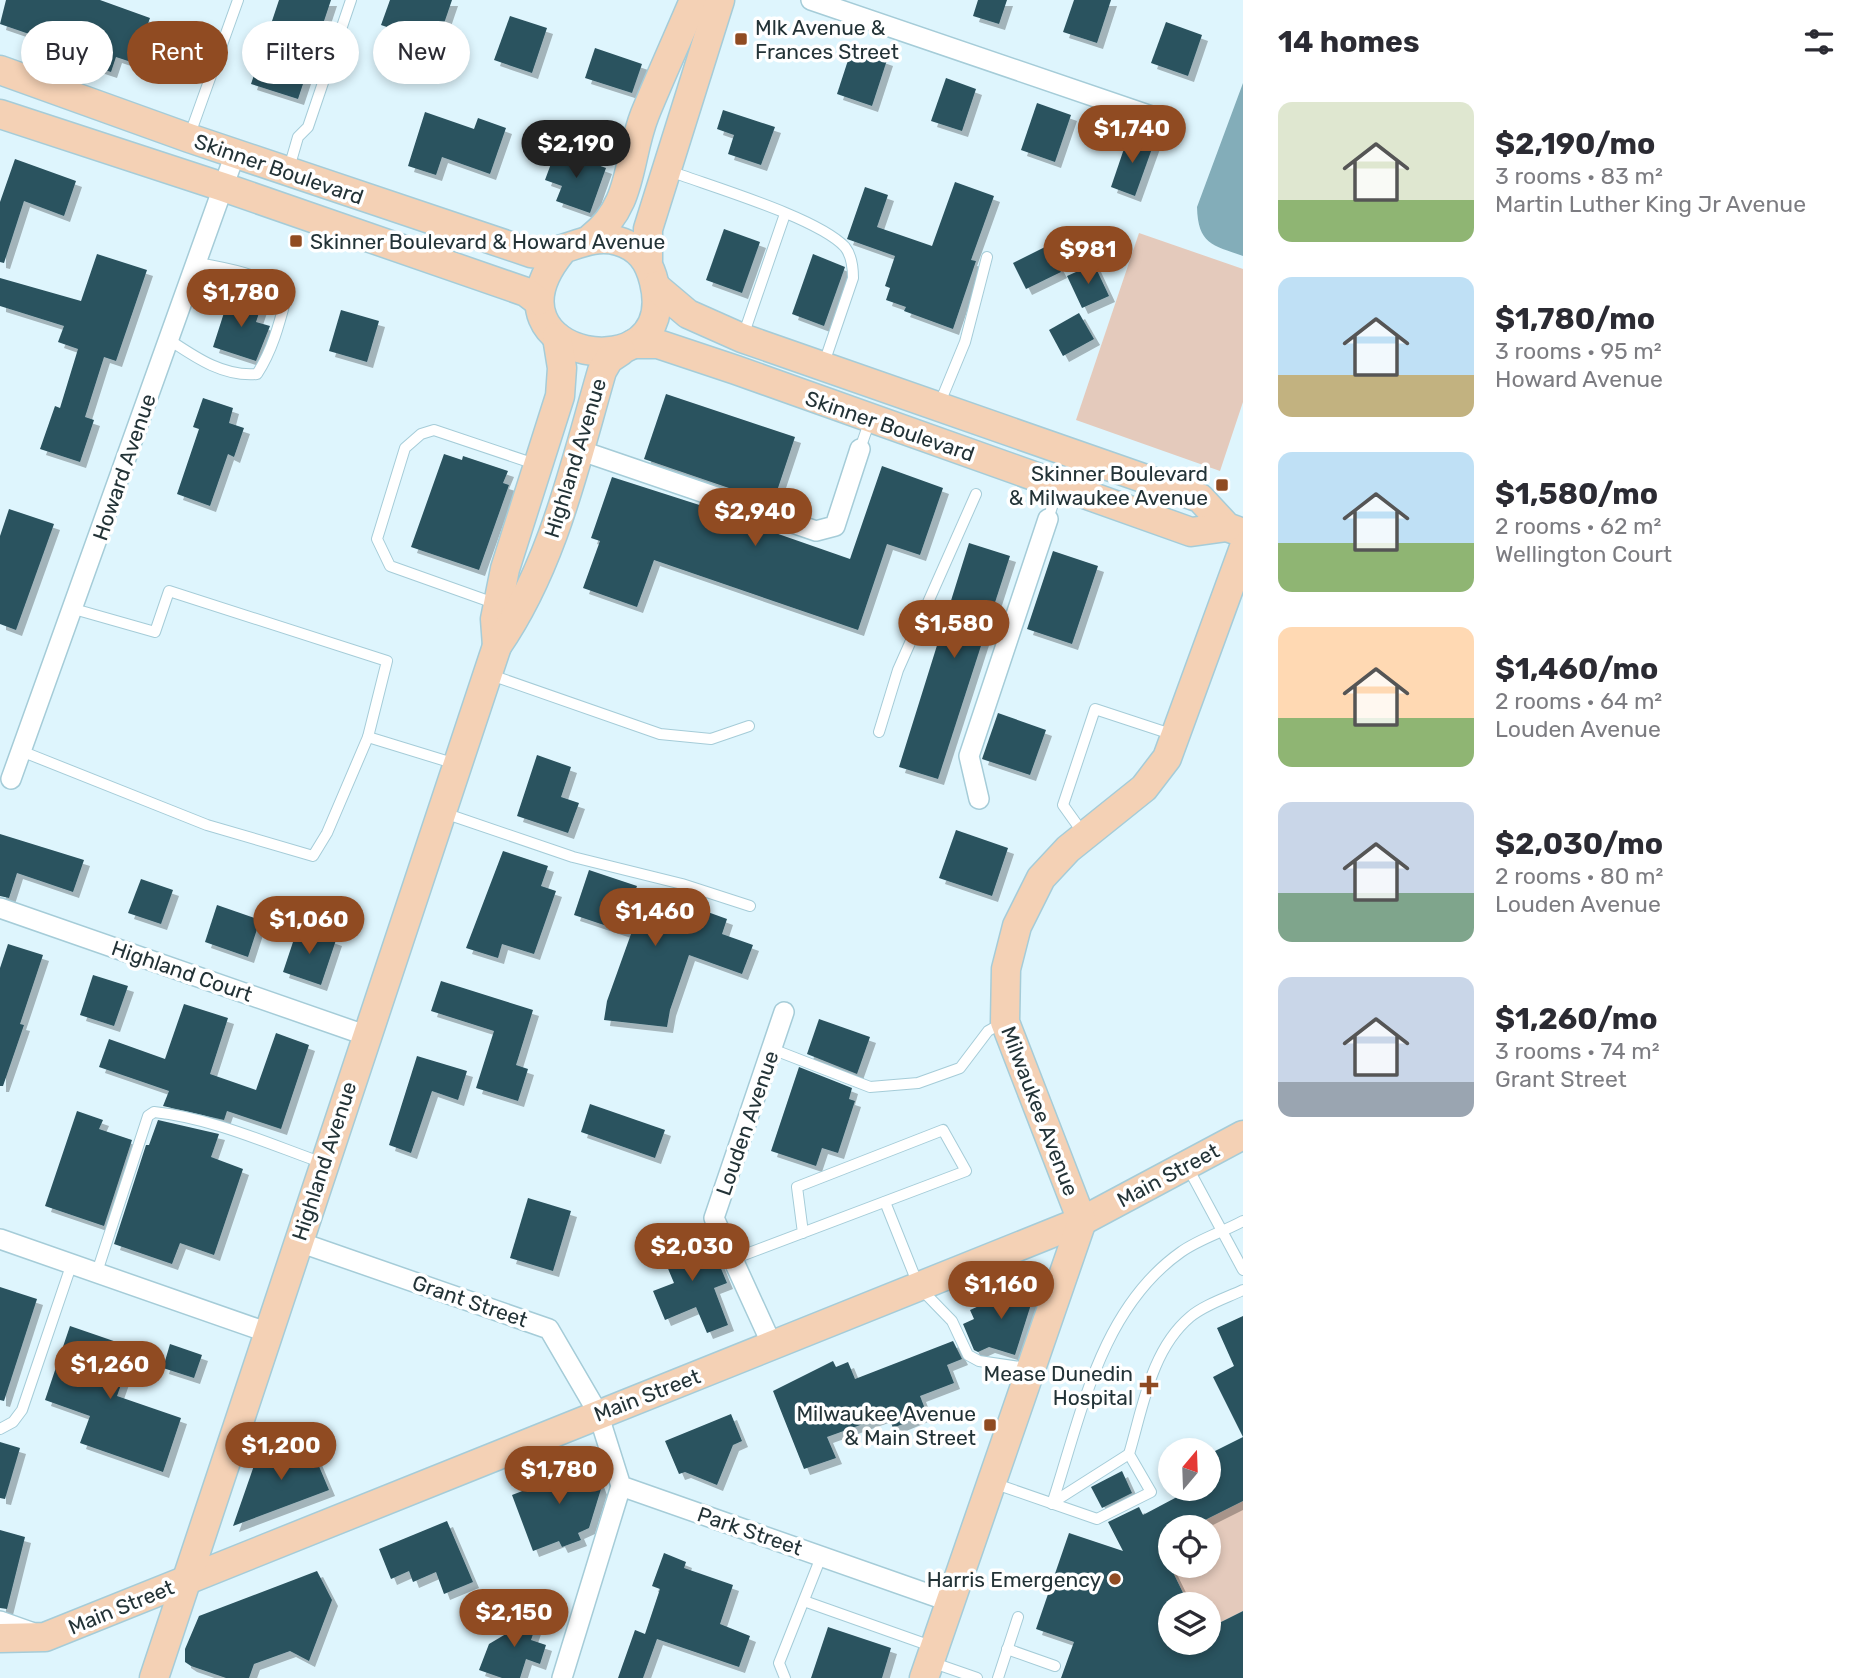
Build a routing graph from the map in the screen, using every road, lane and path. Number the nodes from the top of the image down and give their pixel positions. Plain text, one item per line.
1 (238, 0) edge
2 (351, 0) edge
3 (694, 0) edge
4 (720, 0) edge
5 (811, 0) edge
6 (0, 70) edge
7 (0, 114) edge
8 (1160, 119) dead end
9 (189, 138) junction
10 (235, 154) junction
11 (667, 170) junction
12 (288, 172) junction
13 (223, 187) junction
14 (785, 214) junction
15 (591, 238) junction
16 (561, 252) junction
17 (987, 257) dead end
18 (648, 260) junction
19 (194, 262) junction
20 (656, 288) junction
21 (538, 300) junction
22 (556, 337) junction
23 (743, 338) junction
24 (168, 339) junction
25 (627, 348) junction
26 (823, 366) junction
27 (939, 405) junction
28 (870, 420) junction
29 (860, 449) joint
30 (579, 450) junction
31 (539, 466) junction
32 (1059, 485) junction
33 (976, 494) dead end
34 (1048, 519) joint
35 (1235, 530) edge
36 (1243, 550) edge
37 (498, 604) junction
38 (74, 609) junction
39 (496, 646) junction
40 (487, 673) junction
41 (749, 726) dead end
42 (879, 732) dead end
43 (1175, 735) junction
44 (368, 737) junction
45 (21, 751) junction
46 (457, 764) junction
47 (11, 779) dead end
48 (979, 799) dead end
49 (440, 811) junction
50 (1085, 835) junction
51 (750, 906) dead end
52 (0, 908) edge
53 (784, 1012) dead end
54 (1005, 1022) junction
55 (365, 1035) junction
56 (772, 1049) junction
57 (1243, 1135) edge
58 (324, 1164) junction
59 (1186, 1164) junction
60 (885, 1202) junction
61 (1082, 1221) junction
62 (1243, 1221) edge
63 (1223, 1232) junction
64 (803, 1233) junction
65 (0, 1239) edge
66 (299, 1242) junction
67 (733, 1259) junction
68 (72, 1264) junction
69 (1243, 1270) edge
70 (97, 1272) junction
71 (919, 1287) junction
72 (1243, 1290) edge
73 (269, 1333) junction
74 (773, 1347) junction
75 (1031, 1369) junction
76 (598, 1413) junction
77 (0, 1429) edge
78 (1129, 1454) junction
79 (992, 1483) junction
80 (621, 1486) junction
81 (1052, 1504) junction
82 (821, 1556) junction
83 (188, 1580) junction
84 (804, 1601) junction
85 (951, 1602) junction
86 (1018, 1616) dead end
87 (0, 1622) edge
88 (45, 1637) junction
89 (0, 1638) edge
90 (1007, 1649) junction
91 (930, 1662) edge
92 (1055, 1666) dead end
93 (155, 1678) edge
94 (562, 1678) edge
95 (785, 1678) edge
96 (977, 1678) edge
97 (998, 1678) edge

1 - 9 lane
2 - 12 lane
3 - 15 street
4 - 11 street
5 - 8 street
6 - 9 street, Skinner Boulevard
7 - 13 street, Skinner Boulevard
9 - 10 street, Skinner Boulevard
10 - 12 street, Skinner Boulevard
10 - 13 street, Howard Avenue
11 - 14 lane
11 - 18 street
12 - 16 street, Skinner Boulevard
13 - 19 street, Howard Avenue
13 - 21 street, Skinner Boulevard
14 - 23 lane
14 - 26 lane
15 - 16 street, Skinner Boulevard
15 - 18 street
16 - 21 street
17 - 27 lane
18 - 20 street
19 - 24 street, Howard Avenue
19 - 24 lane
20 - 23 street, Skinner Boulevard
20 - 25 street
21 - 22 street
22 - 25 street, Skinner Boulevard
22 - 31 street, Highland Avenue
23 - 26 street, Skinner Boulevard
24 - 38 street, Howard Avenue
25 - 28 street, Skinner Boulevard
25 - 30 street, Highland Avenue
26 - 27 street, Skinner Boulevard
27 - 35 street, Skinner Boulevard
28 - 29 lane
28 - 32 street, Skinner Boulevard
29 - 30 street
30 - 39 street, Highland Avenue
31 - 37 street, Highland Avenue
31 - 37 lane
32 - 34 lane
32 - 35 street, Skinner Boulevard
33 - 42 lane
34 - 48 street
36 - 43 street, Milwaukee Avenue
37 - 39 street, Highland Avenue
38 - 44 lane
38 - 45 street, Howard Avenue
39 - 40 street, Highland Avenue
40 - 41 lane
40 - 46 street, Highland Avenue
43 - 50 street, Milwaukee Avenue
43 - 50 lane
44 - 45 lane
44 - 46 lane
45 - 47 street, Howard Avenue
46 - 49 street, Highland Avenue
49 - 51 lane
49 - 55 street, Highland Avenue
50 - 54 street, Milwaukee Avenue
52 - 55 street, Highland Court
53 - 56 street, Louden Avenue
54 - 56 lane
54 - 61 street, Milwaukee Avenue
55 - 58 street, Highland Avenue
56 - 67 street, Louden Avenue
57 - 59 street, Main Street
58 - 66 street, Highland Avenue
58 - 70 lane
59 - 61 street, Main Street
59 - 63 lane
60 - 64 lane
60 - 64 lane
60 - 71 lane
61 - 71 street, Main Street
61 - 75 street, Milwaukee Avenue
62 - 63 lane
63 - 69 lane
63 - 81 lane
64 - 67 lane
65 - 68 street
66 - 73 street, Highland Avenue
66 - 76 street, Grant Street
67 - 74 street, Louden Avenue
68 - 70 street
68 - 77 lane
70 - 73 street
71 - 74 street, Main Street
71 - 75 lane
72 - 78 lane
73 - 83 street, Highland Avenue
74 - 76 street, Main Street
75 - 79 street, Milwaukee Avenue
76 - 80 street
76 - 83 street, Main Street
78 - 81 lane
78 - 81 lane
79 - 81 lane
79 - 85 street, Milwaukee Avenue
80 - 82 street, Park Street
80 - 94 street
82 - 84 lane
82 - 85 street, Park Street
83 - 88 street, Main Street
83 - 93 street, Highland Avenue
84 - 91 lane
84 - 95 lane
85 - 91 street, Milwaukee Avenue
86 - 90 lane
87 - 88 street
88 - 89 street, Main Street
90 - 92 lane
90 - 97 lane
91 - 96 lane

